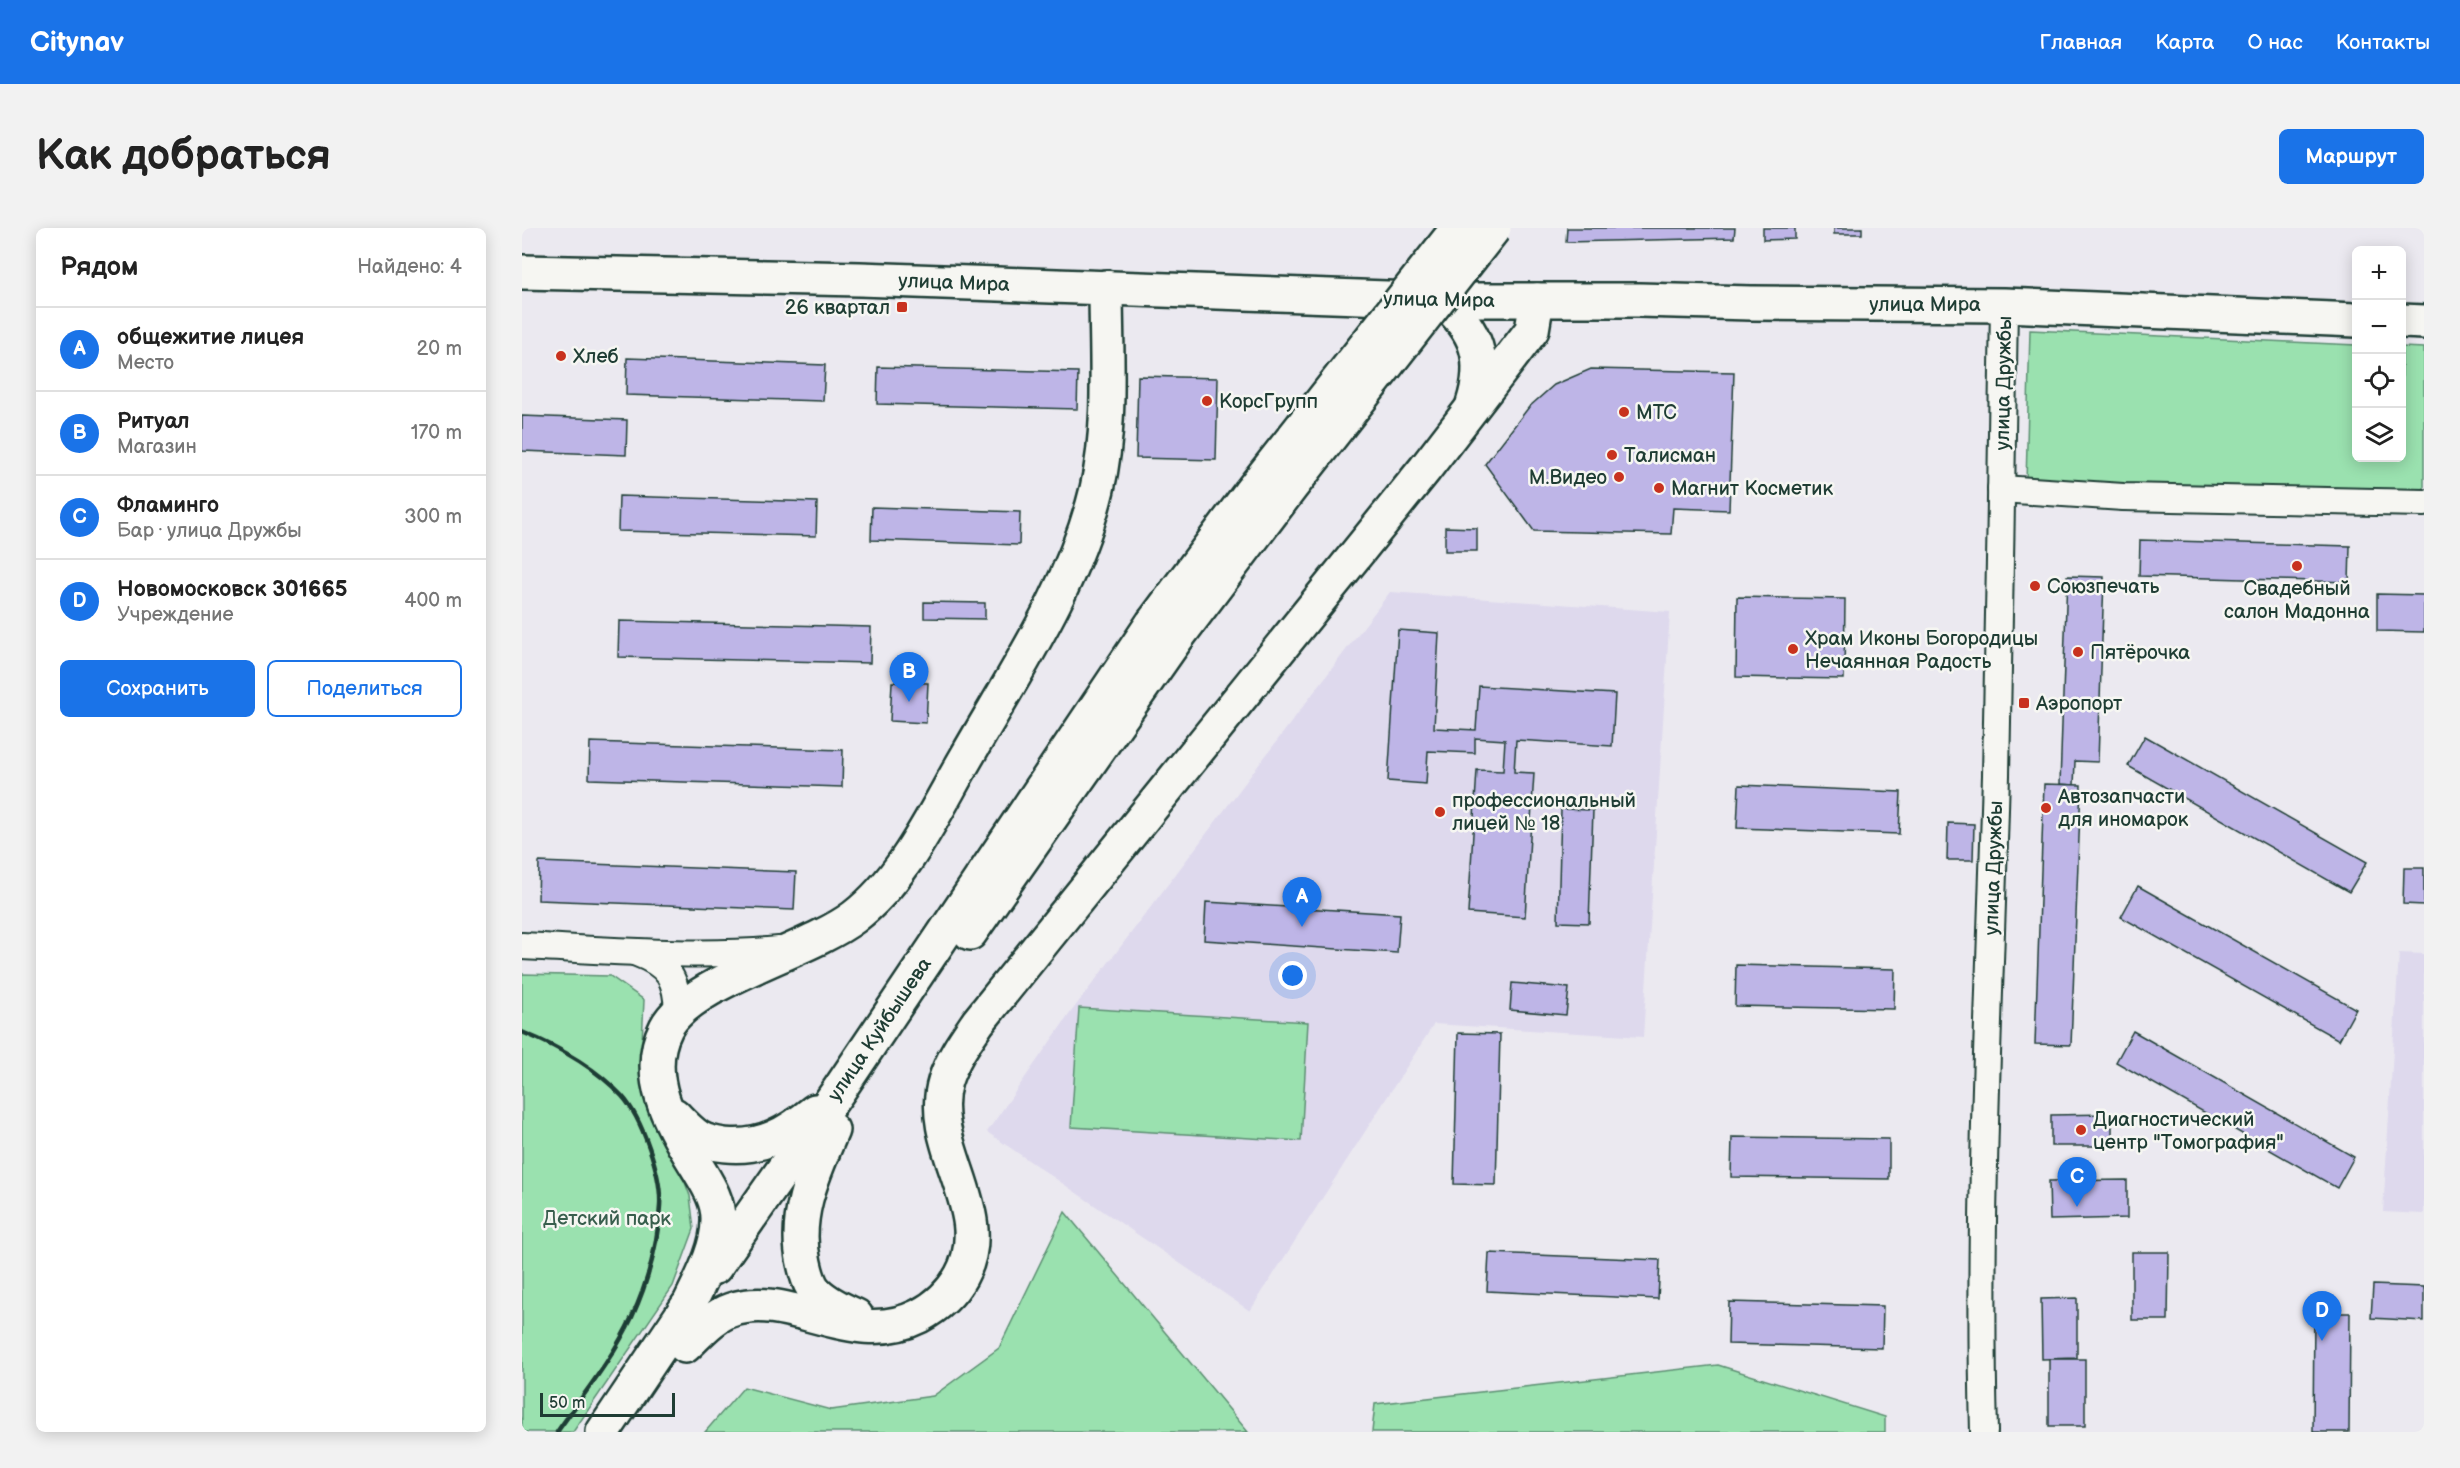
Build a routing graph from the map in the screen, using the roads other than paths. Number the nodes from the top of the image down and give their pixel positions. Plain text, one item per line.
1 (1458, 228) edge
2 (1494, 228) edge
3 (522, 272) edge
4 (1106, 287) junction
5 (1442, 300) junction
6 (1537, 300) junction
7 (2004, 305) junction
8 (2352, 320) edge
9 (2406, 321) edge
10 (2424, 322) edge
11 (1472, 408) junction
12 (2001, 489) junction
13 (2424, 503) edge
14 (1164, 631) junction
15 (522, 946) edge
16 (796, 949) junction
17 (632, 951) junction
18 (703, 953) junction
19 (719, 984) junction
20 (678, 1012) junction
21 (838, 1090) junction
22 (662, 1097) junction
23 (832, 1130) junction
24 (688, 1307) junction
25 (901, 1324) junction
26 (685, 1346) junction
27 (603, 1432) edge
28 (623, 1432) edge
29 (1984, 1432) edge

1 - 14 main road, bridge
2 - 14 main road, bridge
3 - 4 main road, улица Мира
4 - 5 main road, улица Мира
4 - 16 main road
5 - 6 main road, улица Мира
5 - 11 main road
6 - 7 main road, улица Мира
6 - 11 main road
7 - 8 main road, улица Мира
7 - 12 street, улица Дружбы
9 - 10 main road
11 - 25 main road
12 - 13 street
12 - 29 street, улица Дружбы
14 - 21 main road, улица Куйбышева
14 - 23 main road, улица Куйбышева
15 - 17 street
16 - 18 street
16 - 19 main road
17 - 18 street
17 - 20 street
18 - 19 street
19 - 20 main road
20 - 22 main road
21 - 22 main road
21 - 24 main road, улица Куйбышева
22 - 24 main road
23 - 25 main road
23 - 26 main road, улица Куйбышева
24 - 27 main road, улица Куйбышева
25 - 26 main road
26 - 28 main road, улица Куйбышева

